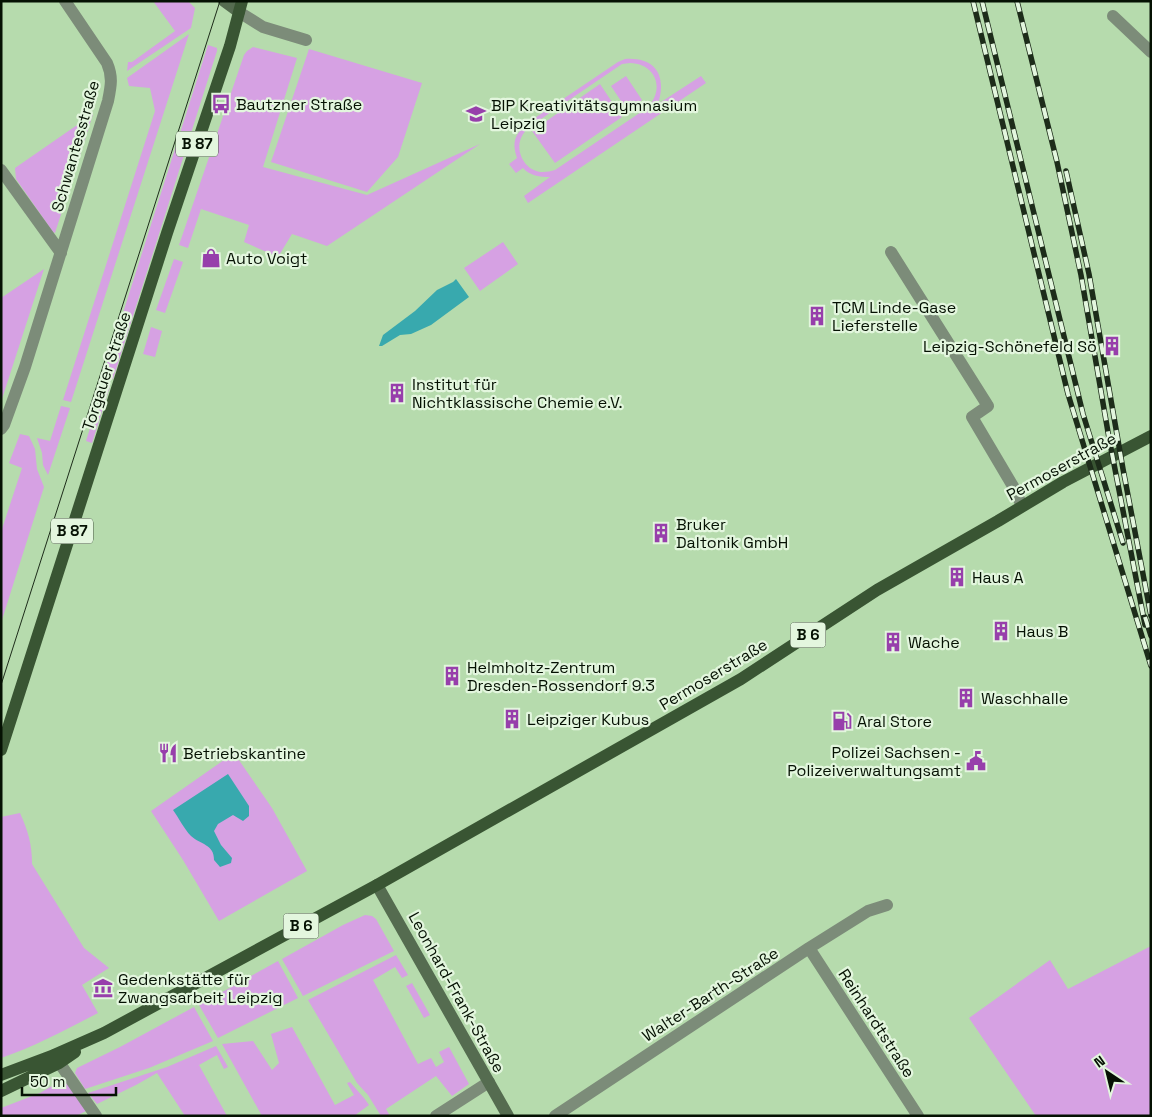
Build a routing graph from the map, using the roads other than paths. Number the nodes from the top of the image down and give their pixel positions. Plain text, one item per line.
1 (65, 1) edge
2 (224, 1) edge
3 (241, 7) edge
4 (1113, 16) dead end
5 (306, 40) dead end
6 (1151, 52) edge
7 (1, 170) edge
8 (891, 252) dead end
9 (61, 253) junction
10 (2, 425) edge
11 (1151, 436) edge
12 (1022, 506) junction
13 (1, 750) edge
14 (377, 885) junction
15 (886, 905) dead end
16 (809, 948) junction
17 (57, 1059) junction
18 (1, 1074) edge
19 (489, 1082) junction
20 (1, 1091) edge
21 (96, 1116) edge
22 (436, 1116) edge
23 (508, 1116) edge
24 (555, 1116) edge
25 (918, 1116) edge

1 - 9 street, Schwantesstraße
2 - 3 street
3 - 5 street
3 - 13 main road, Torgauer Straße / B 87
4 - 6 street
7 - 9 street, Schwantesstraße
8 - 12 street
9 - 10 street, Schwantesstraße
11 - 12 main road, Permoserstraße / B 6
12 - 14 main road, Permoserstraße / B 6
14 - 17 main road, Permoserstraße / B 6
14 - 19 street, Leonhard-Frank-Straße
15 - 16 street, Walter-Barth-Straße
16 - 24 street, Walter-Barth-Straße
16 - 25 street, Reinhardtstraße
17 - 18 main road, Permoserstraße / B 6
17 - 20 main road, Permoserstraße / B 6
17 - 21 street
19 - 22 street
19 - 23 street, Leonhard-Frank-Straße

